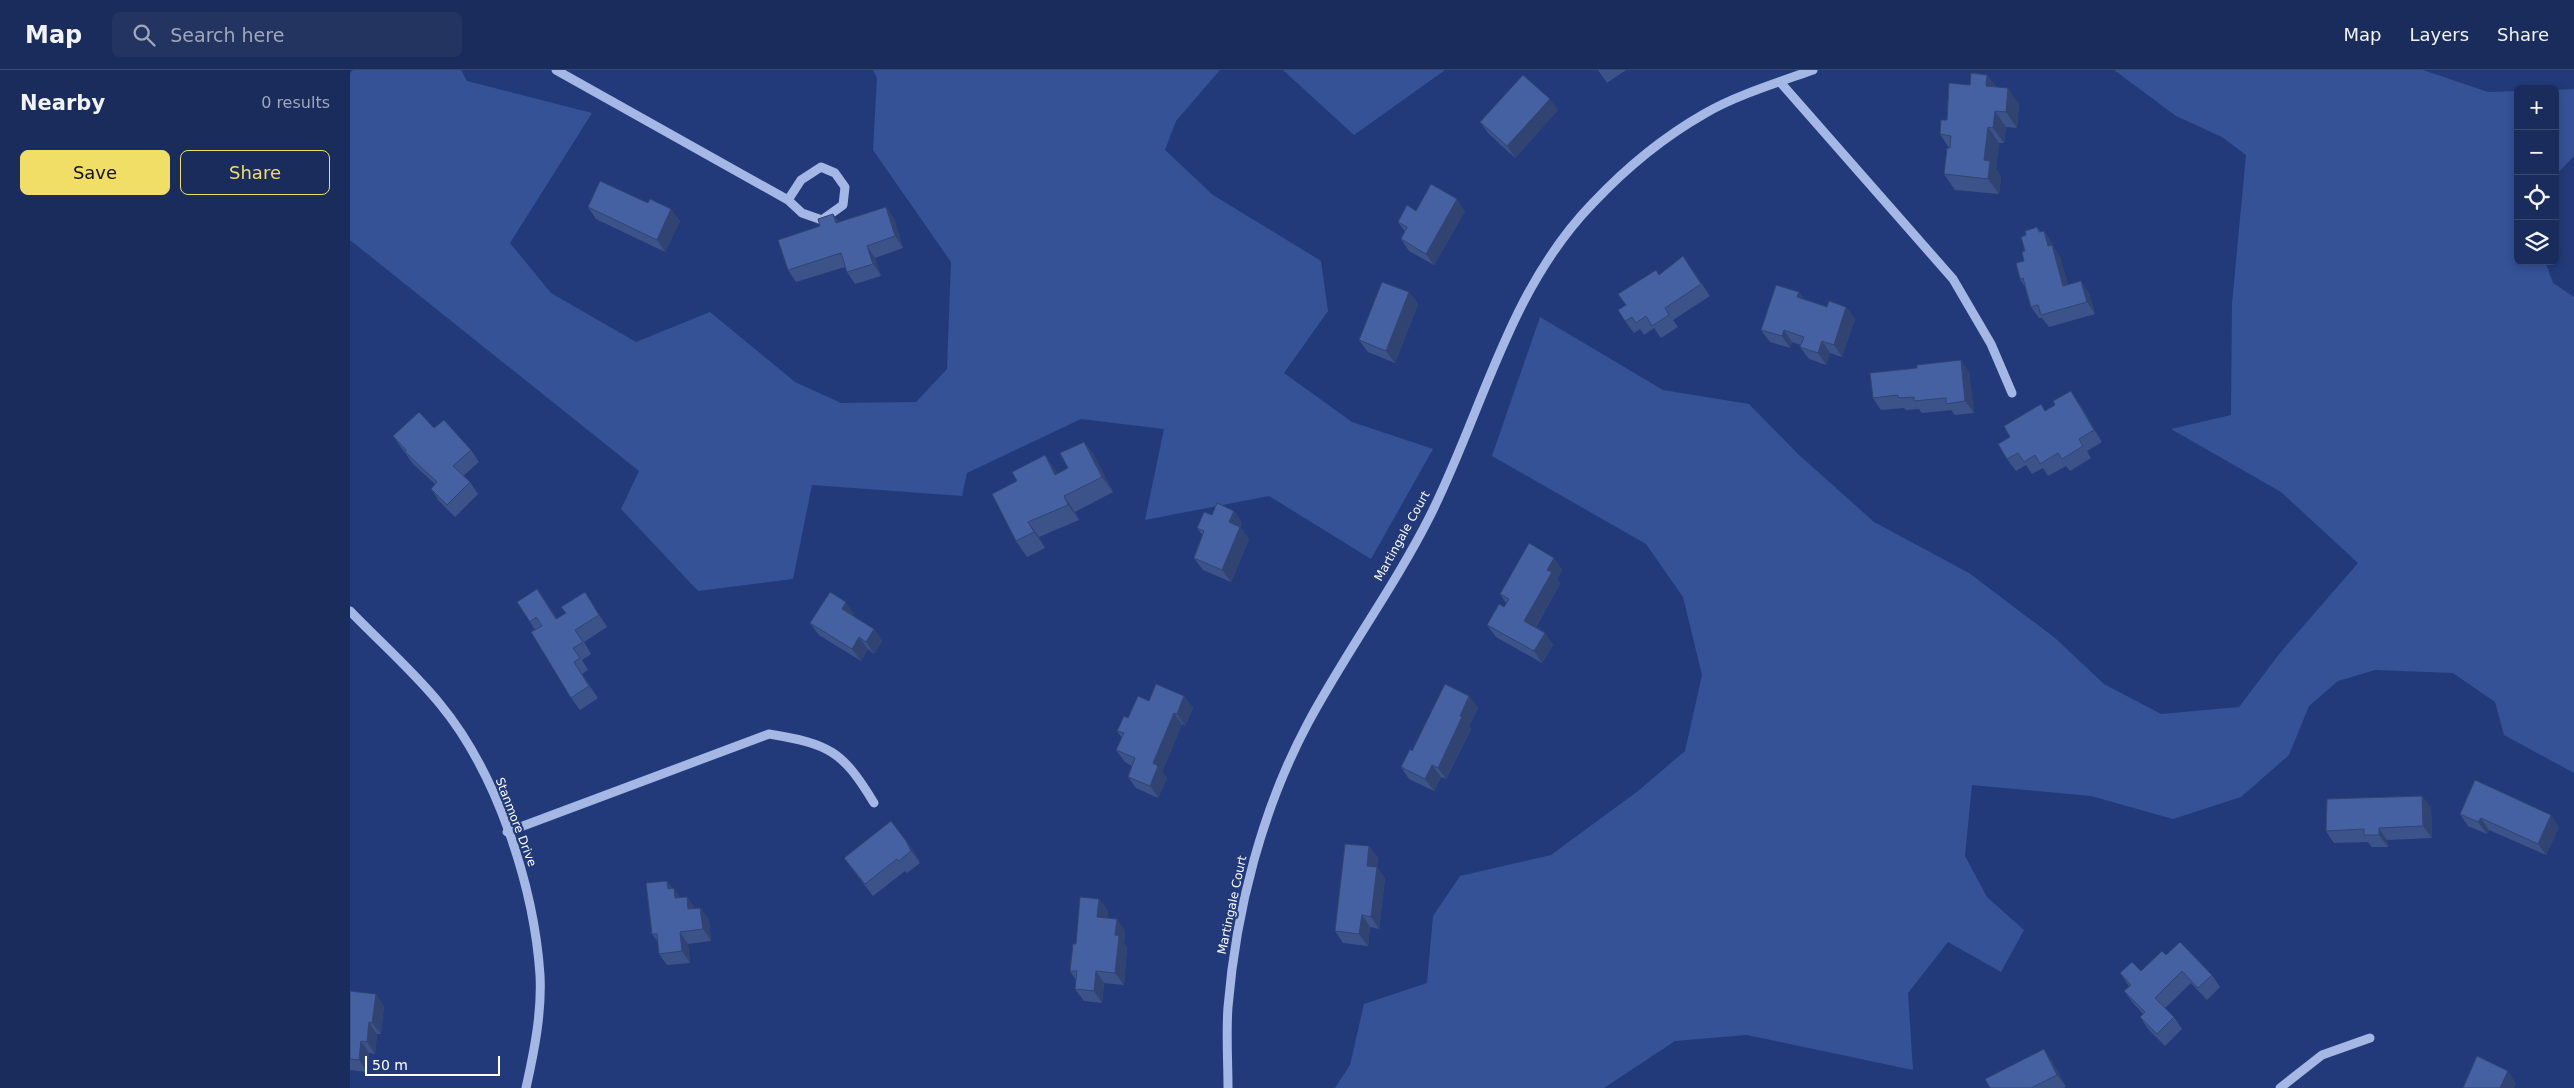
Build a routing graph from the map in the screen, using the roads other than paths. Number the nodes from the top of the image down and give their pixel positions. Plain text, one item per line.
1 (556, 70) edge
2 (1813, 70) edge
3 (1780, 82) junction
4 (788, 200) junction
5 (2012, 393) dead end
6 (350, 611) edge
7 (874, 803) dead end
8 (507, 832) junction
9 (2370, 1038) dead end
10 (526, 1088) edge
11 (1228, 1088) edge
12 (2280, 1088) edge

1 - 4 street
2 - 3 street, Martingale Court
3 - 5 street
3 - 11 street, Martingale Court
4 - 4 street
6 - 8 street, Stanmore Drive
7 - 8 street
8 - 10 street, Stanmore Drive
9 - 12 street

